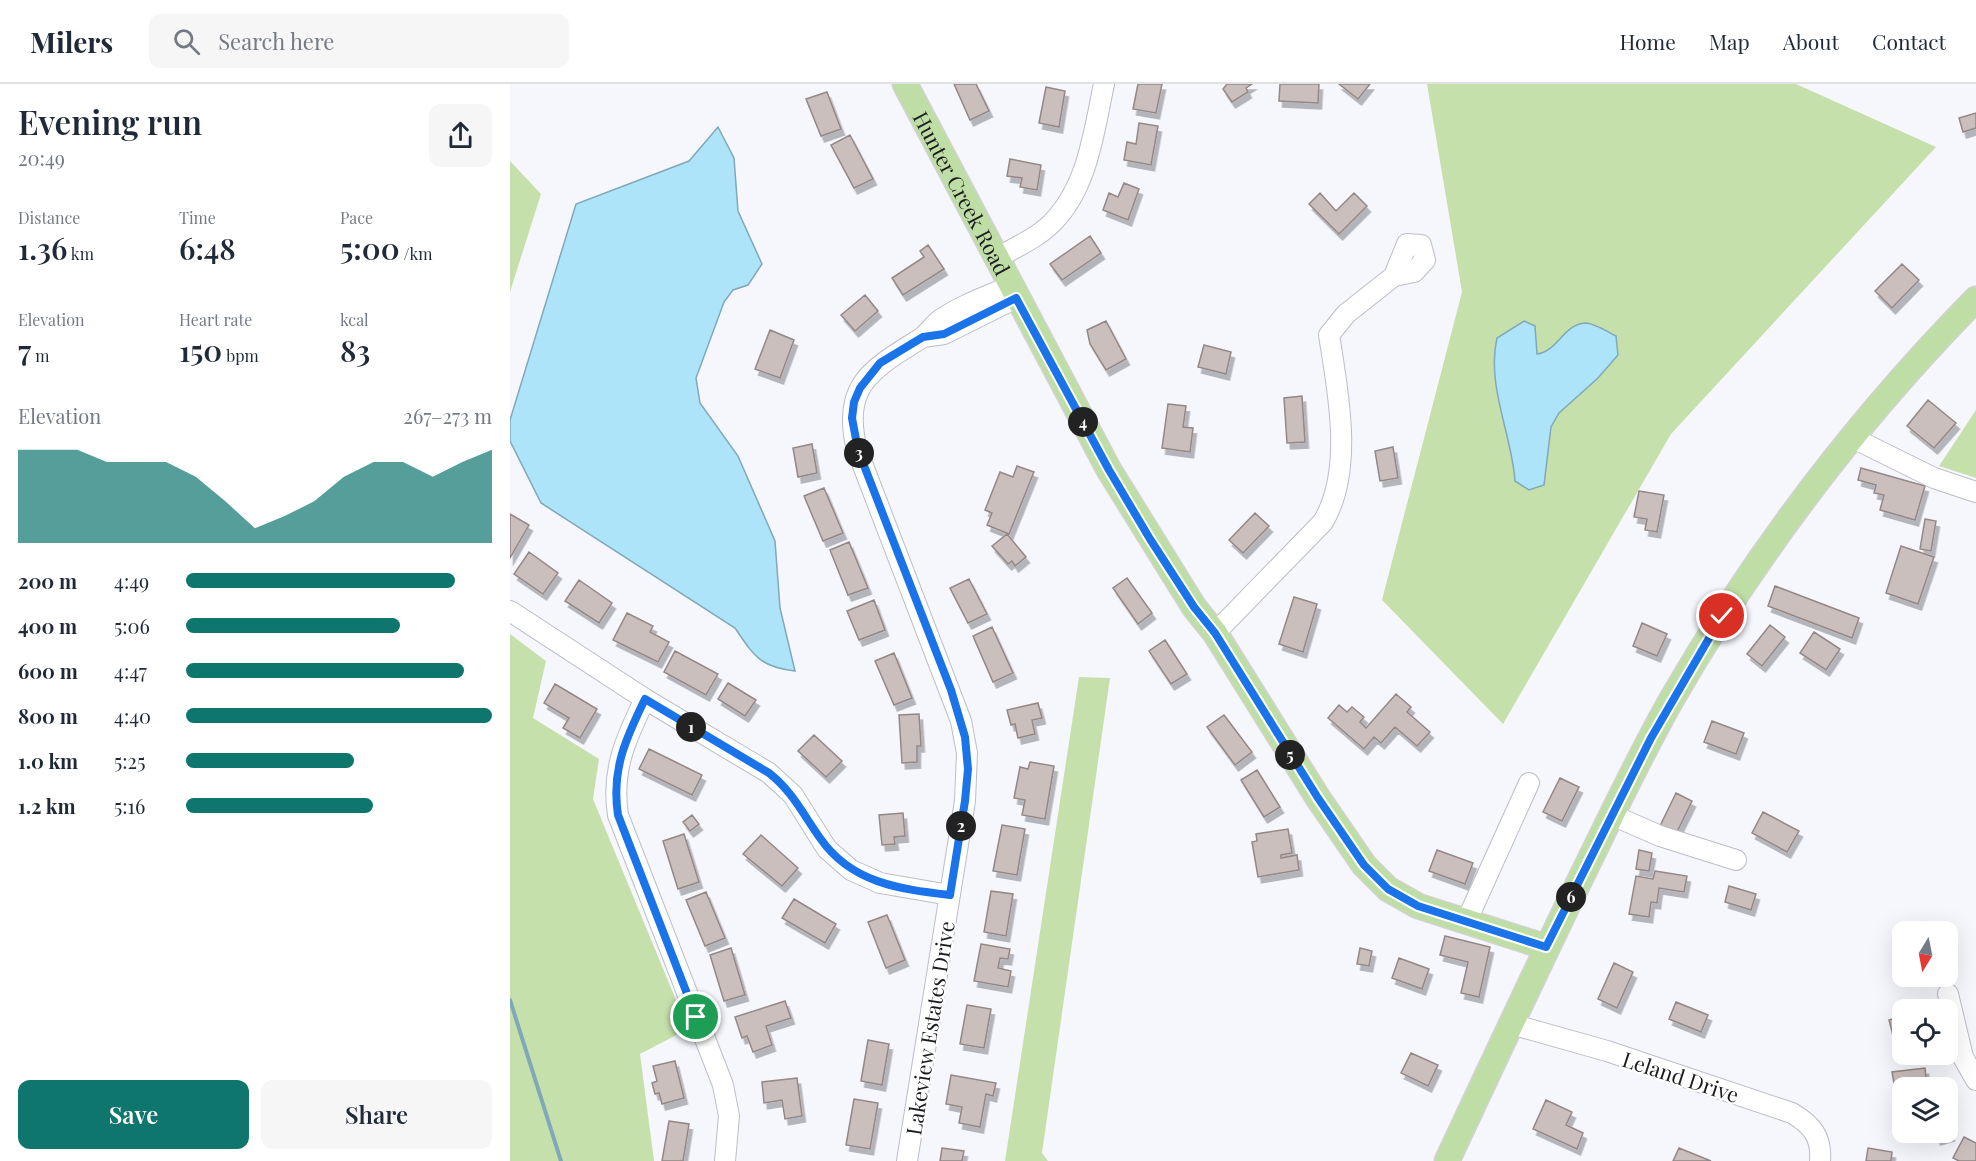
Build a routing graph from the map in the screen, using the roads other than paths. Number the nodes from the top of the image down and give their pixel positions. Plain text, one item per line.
1 (904, 84) edge
2 (1104, 84) edge
3 (998, 258) junction
4 (1394, 276) dead end
5 (1014, 292) junction
6 (1976, 299) edge
7 (1851, 437) junction
8 (1976, 492) edge
9 (518, 616) edge
10 (1215, 633) junction
11 (645, 699) junction
12 (1529, 783) dead end
13 (1612, 815) junction
14 (1736, 860) dead end
15 (950, 895) junction
16 (1467, 920) junction
17 (1546, 947) junction
18 (1948, 994) dead end
19 (1511, 1024) junction
20 (1976, 1080) edge
21 (725, 1161) edge
22 (907, 1161) edge
23 (1447, 1161) edge
24 (1820, 1161) edge

1 - 3 main road, Hunter Creek Road
2 - 3 street
3 - 5 main road, Hunter Creek Road
4 - 10 street
5 - 10 main road, Hunter Creek Road
5 - 15 street, Lakeview Estates Drive
6 - 7 main road
7 - 8 street
7 - 13 main road
9 - 11 street
10 - 16 main road, Hunter Creek Road
11 - 15 street
11 - 21 street
12 - 16 street
13 - 14 street
13 - 17 main road
15 - 22 street, Lakeview Estates Drive
16 - 17 main road, Hunter Creek Road
17 - 19 main road
18 - 20 street
19 - 23 main road
19 - 24 street, Leland Drive

